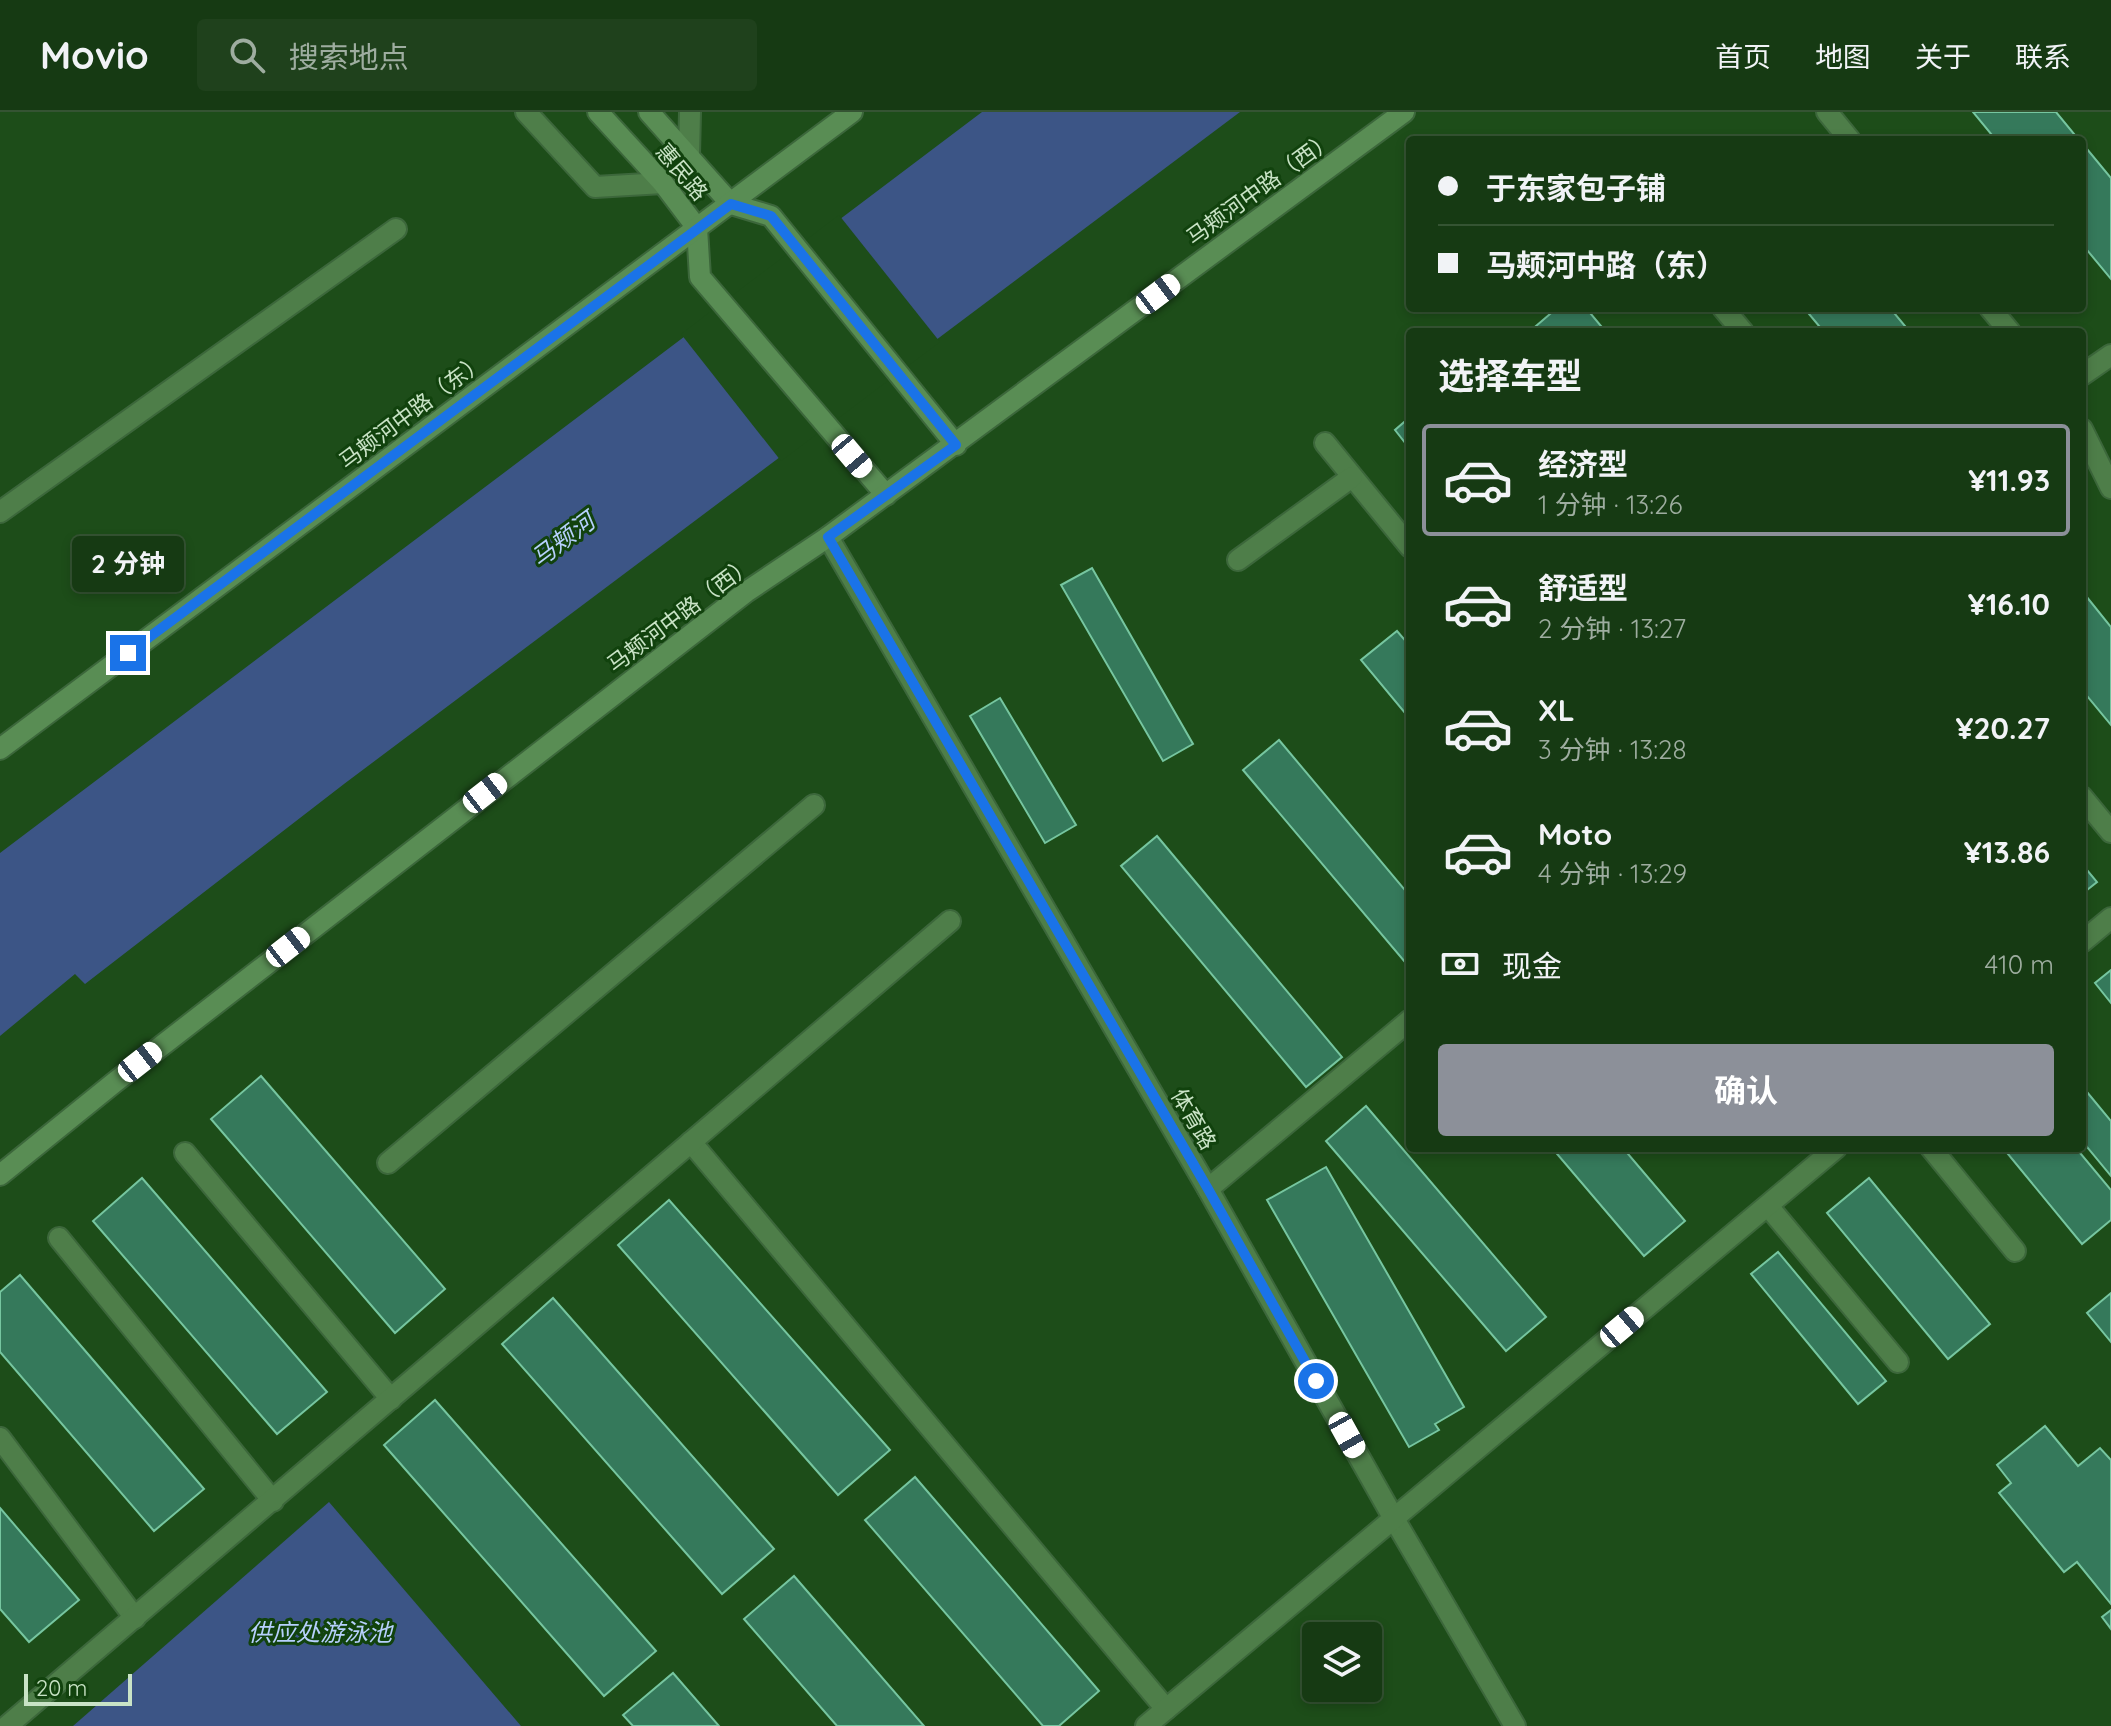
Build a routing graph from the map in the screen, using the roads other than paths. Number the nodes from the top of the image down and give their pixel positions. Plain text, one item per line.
1 (526, 112) edge
2 (598, 112) edge
3 (649, 112) edge
4 (690, 112) edge
5 (852, 112) edge
6 (1404, 112) edge
7 (1827, 112) edge
8 (1847, 136) edge
9 (689, 155) junction
10 (663, 183) junction
11 (731, 204) junction
12 (697, 228) junction
13 (396, 229) dead end
14 (1726, 312) edge
15 (1993, 312) edge
16 (1740, 328) edge
17 (2007, 328) edge
18 (2111, 355) edge
19 (2086, 372) edge
20 (2086, 437) edge
21 (1325, 443) dead end
22 (956, 445) junction
23 (1352, 477) junction
24 (2111, 488) edge
25 (886, 495) junction
26 (0, 512) edge
27 (828, 537) junction
28 (1406, 542) edge
29 (1238, 560) dead end
30 (0, 749) edge
31 (2086, 802) edge
32 (814, 805) dead end
33 (2111, 832) edge
34 (2111, 918) edge
35 (950, 921) dead end
36 (2086, 939) edge
37 (1406, 1023) edge
38 (691, 1142) junction
39 (1831, 1152) edge
40 (1934, 1152) edge
41 (185, 1153) dead end
42 (388, 1163) dead end
43 (0, 1175) edge
44 (1208, 1189) junction
45 (1768, 1206) junction
46 (59, 1238) dead end
47 (2015, 1251) dead end
48 (1898, 1362) dead end
49 (391, 1399) junction
50 (0, 1438) edge
51 (273, 1501) junction
52 (1393, 1517) junction
53 (135, 1618) junction
54 (1166, 1709) junction
55 (7, 1726) edge
56 (1146, 1726) edge
57 (1515, 1726) edge

1 - 10 street
2 - 10 street, 惠民路
3 - 9 street, 惠民路
4 - 9 street
5 - 11 street, 马颊河中路（东）
6 - 22 street, 马颊河中路（西）
7 - 8 street
9 - 11 street, 惠民路
10 - 12 street, 惠民路
11 - 12 street, 马颊河中路（东）
11 - 22 street
12 - 25 street
12 - 30 street, 马颊河中路（东）
13 - 26 street
14 - 16 street
15 - 17 street
18 - 19 street
20 - 24 street
21 - 23 street
22 - 25 street, 马颊河中路（西）
23 - 28 street
23 - 29 street
25 - 27 street, 马颊河中路（西）
27 - 43 street, 马颊河中路（西）
27 - 44 street, 体育路
31 - 33 street
32 - 42 street
34 - 36 street
35 - 38 street
37 - 44 street
38 - 49 street
38 - 54 street
39 - 45 street
40 - 47 street
41 - 49 street
44 - 52 street, 体育路
45 - 48 street
45 - 52 street
46 - 51 street
49 - 51 street
50 - 53 street
51 - 53 street
52 - 54 street
52 - 57 street, 体育路
53 - 55 street
54 - 56 street

